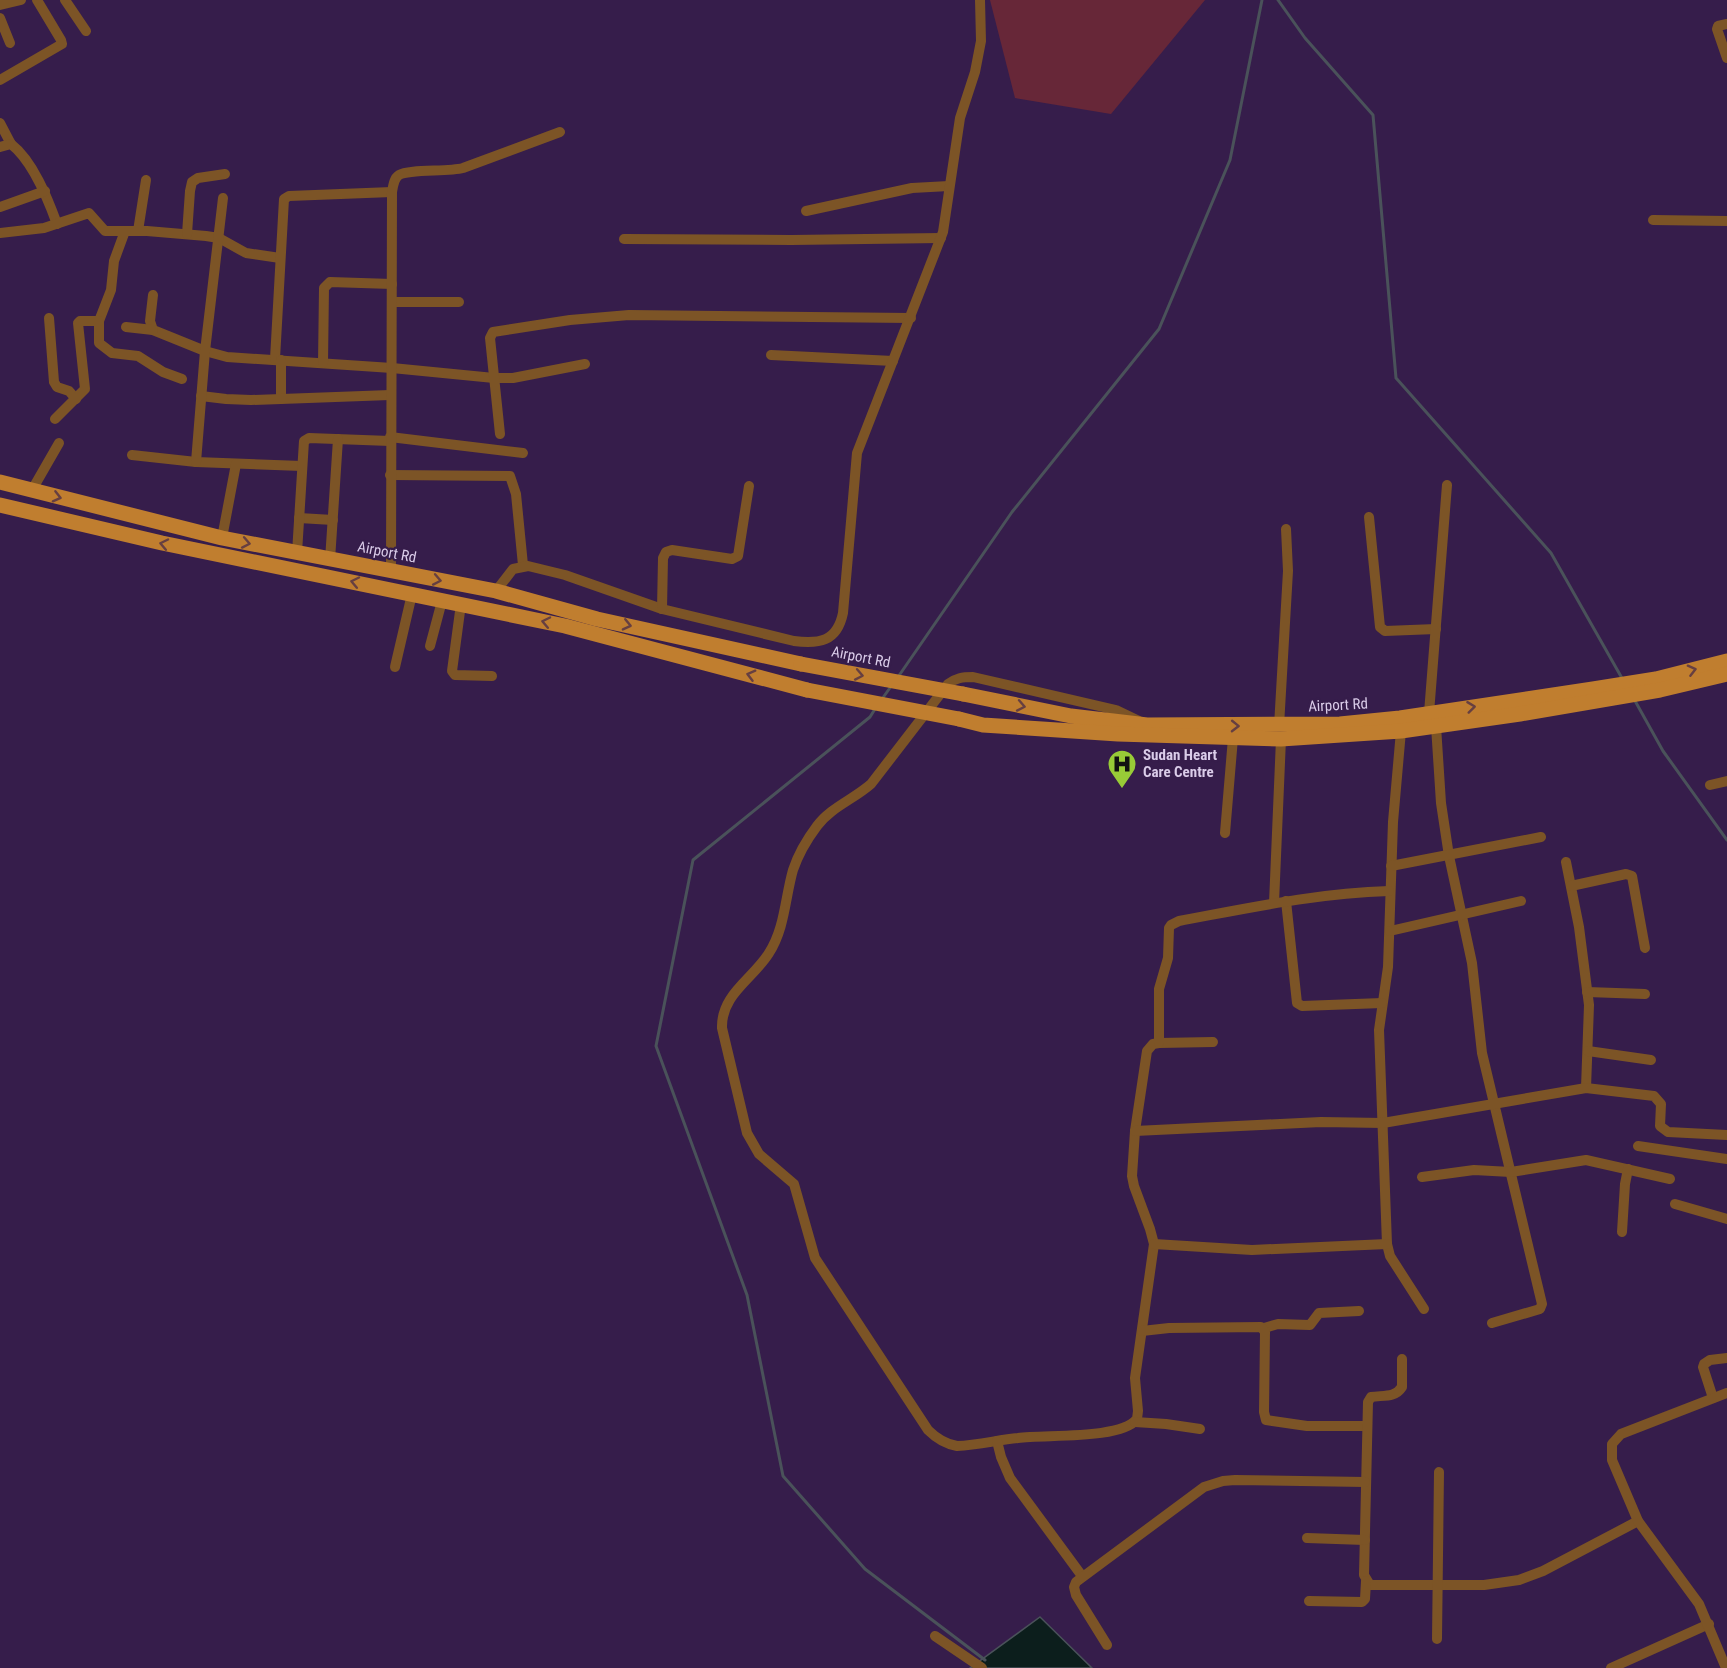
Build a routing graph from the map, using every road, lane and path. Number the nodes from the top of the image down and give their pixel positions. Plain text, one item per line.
1 (21, 0) edge
2 (37, 0) edge
3 (65, 0) edge
4 (980, 0) edge
5 (0, 5) edge
6 (0, 18) edge
7 (1727, 24) edge
8 (86, 31) dead end
9 (10, 43) dead end
10 (1727, 58) edge
11 (0, 80) edge
12 (0, 123) edge
13 (560, 132) dead end
14 (5, 145) edge
15 (225, 174) dead end
16 (146, 180) dead end
17 (949, 186) junction
18 (45, 191) junction
19 (392, 192) junction
20 (223, 198) dead end
21 (0, 207) edge
22 (806, 211) dead end
23 (1653, 220) dead end
24 (1727, 221) edge
25 (57, 224) junction
26 (125, 231) junction
27 (138, 231) junction
28 (0, 233) edge
29 (187, 234) junction
30 (219, 238) junction
31 (941, 238) junction
32 (624, 239) dead end
33 (280, 258) junction
34 (392, 284) junction
35 (153, 295) dead end
36 (392, 302) junction
37 (459, 302) dead end
38 (49, 318) dead end
39 (911, 318) junction
40 (99, 321) junction
41 (126, 327) dead end
42 (153, 330) junction
43 (205, 351) junction
44 (771, 355) dead end
45 (278, 360) junction
46 (893, 361) junction
47 (323, 363) junction
48 (585, 364) dead end
49 (392, 368) junction
50 (494, 378) junction
51 (182, 379) dead end
52 (201, 396) junction
53 (390, 396) junction
54 (76, 399) junction
55 (281, 399) junction
56 (56, 419) dead end
57 (500, 434) dead end
58 (338, 439) junction
59 (390, 439) junction
60 (59, 443) dead end
61 (523, 453) dead end
62 (132, 455) dead end
63 (196, 462) junction
64 (236, 465) junction
65 (302, 466) junction
66 (390, 475) junction
67 (0, 482) edge
68 (1447, 485) dead end
69 (749, 486) dead end
70 (32, 490) junction
71 (0, 505) edge
72 (1370, 517) dead end
73 (299, 518) junction
74 (333, 520) junction
75 (1286, 529) dead end
76 (222, 538) junction
77 (297, 553) junction
78 (330, 560) junction
79 (523, 566) junction
80 (391, 571) junction
81 (496, 591) junction
82 (412, 594) junction
83 (442, 601) junction
84 (461, 604) junction
85 (662, 609) junction
86 (1436, 629) junction
87 (430, 646) dead end
88 (1727, 661) edge
89 (395, 666) dead end
90 (1727, 674) edge
91 (492, 676) dead end
92 (1658, 684) junction
93 (1432, 719) junction
94 (1144, 724) junction
95 (1401, 731) junction
96 (1280, 732) junction
97 (1233, 738) junction
98 (1727, 781) edge
99 (1710, 785) dead end
100 (1225, 833) dead end
101 (1541, 837) dead end
102 (1449, 856) junction
103 (1566, 862) dead end
104 (1391, 866) junction
105 (1570, 886) junction
106 (1389, 891) junction
107 (1286, 901) junction
108 (1521, 901) dead end
109 (1274, 903) junction
110 (1461, 914) junction
111 (1390, 931) junction
112 (1645, 948) dead end
113 (1587, 992) junction
114 (1645, 994) dead end
115 (1382, 1003) junction
116 (1212, 1042) dead end
117 (1159, 1043) junction
118 (1588, 1051) junction
119 (1651, 1060) dead end
120 (1586, 1088) junction
121 (1494, 1104) junction
122 (1383, 1123) junction
123 (1135, 1131) junction
124 (1727, 1136) edge
125 (1638, 1146) dead end
126 (1727, 1159) edge
127 (1628, 1169) junction
128 (1510, 1172) junction
129 (1422, 1177) dead end
130 (1670, 1179) dead end
131 (1675, 1204) dead end
132 (1727, 1219) edge
133 (1622, 1232) dead end
134 (1154, 1244) junction
135 (1387, 1244) junction
136 (1424, 1309) dead end
137 (1359, 1311) dead end
138 (1492, 1323) dead end
139 (1264, 1328) junction
140 (1142, 1331) junction
141 (1727, 1358) edge
142 (1402, 1359) dead end
143 (1727, 1393) edge
144 (1713, 1398) junction
145 (1135, 1422) junction
146 (1366, 1426) junction
147 (1200, 1429) dead end
148 (997, 1441) junction
149 (1439, 1472) dead end
150 (1365, 1482) junction
151 (1638, 1521) junction
152 (1307, 1538) dead end
153 (1365, 1540) junction
154 (1082, 1576) junction
155 (1366, 1581) junction
156 (1439, 1586) junction
157 (1309, 1601) dead end
158 (1709, 1624) junction
159 (935, 1636) dead end
160 (1437, 1639) dead end
161 (1107, 1645) dead end
162 (982, 1668) edge
163 (1611, 1668) edge
164 (1726, 1668) edge

1 - 5 street
2 - 11 street
3 - 8 street
4 - 17 street
6 - 9 street
7 - 10 street
12 - 14 street
13 - 19 street
14 - 18 street
15 - 29 street
16 - 27 street
17 - 22 street
17 - 31 street
18 - 21 street
18 - 25 street
19 - 33 street
19 - 34 street
20 - 30 street
23 - 24 street
25 - 26 street
25 - 28 street
26 - 27 street
26 - 40 street
27 - 29 street
29 - 30 street
30 - 33 street
30 - 43 street
31 - 32 street
31 - 39 street
33 - 45 street
34 - 36 street
34 - 47 street
35 - 42 street
36 - 37 street
36 - 49 street
38 - 54 street
39 - 46 street
39 - 50 street
40 - 51 street
40 - 54 street
41 - 42 street
42 - 43 street
43 - 45 street
43 - 52 street
44 - 46 street
45 - 47 street
45 - 55 street
46 - 85 street
47 - 49 street
48 - 50 street
49 - 50 street
49 - 53 street
50 - 57 street
52 - 55 street
52 - 63 street
53 - 55 street
53 - 59 street
54 - 56 street
58 - 59 street
58 - 65 street
58 - 74 street
59 - 61 street
59 - 66 street
60 - 70 street
62 - 63 street
63 - 64 street
64 - 65 street
64 - 76 street
65 - 73 street
66 - 79 street
66 - 80 street
67 - 70 main road, Airport Rd
68 - 86 street
69 - 85 street
70 -> 76 main road, Airport Rd
82 -> 71 main road
72 - 86 street
73 - 74 street
73 - 77 street
74 - 78 street
75 - 96 street
76 -> 77 main road, Airport Rd
77 - 78 main road, Airport Rd
78 - 80 main road, Airport Rd
79 - 81 street
79 - 85 street
80 -> 81 main road, Airport Rd
81 -> 94 main road, Airport Rd, bridge
82 - 83 main road
82 - 89 street
83 - 84 main road
83 - 87 street
84 - 91 street
97 -> 84 main road, bridge
86 - 93 street
92 -> 88 main road
90 - 92 main road
92 - 93 main road
93 - 95 main road
93 - 96 main road, Airport Rd
93 - 102 street
94 -> 96 main road, Airport Rd
94 - 148 street
95 - 96 main road
95 - 104 street
96 - 97 main road
96 - 109 street
97 - 100 street
98 - 99 street
101 - 102 street
102 - 104 street
102 - 110 street
103 - 105 street
104 - 106 street
105 - 112 street
105 - 113 street
106 - 107 street
106 - 111 street
107 - 109 street
107 - 115 street
108 - 110 street
109 - 117 street
110 - 111 street
110 - 121 street
111 - 115 street
113 - 114 street
113 - 118 street
115 - 122 street
116 - 117 street
117 - 123 street
118 - 119 street
118 - 120 street
120 - 121 street
120 - 124 street
121 - 122 street
121 - 128 street
122 - 123 street
122 - 135 street
123 - 134 street
125 - 126 street
127 - 128 street
127 - 130 street
127 - 133 street
128 - 129 street
128 - 138 street
131 - 132 street
134 - 135 street
134 - 140 street
135 - 136 street
137 - 139 street
139 - 140 street
139 - 146 street
140 - 145 street
141 - 144 street
142 - 146 street
143 - 144 street
144 - 151 street
145 - 147 street
145 - 148 street
146 - 150 street
148 - 154 street
149 - 156 street
150 - 153 street
150 - 154 street
151 - 156 street
151 - 158 street
152 - 153 street
153 - 155 street
154 - 161 street
155 - 156 street
155 - 157 street
156 - 160 street
158 - 163 street
158 - 164 street
159 - 162 street

